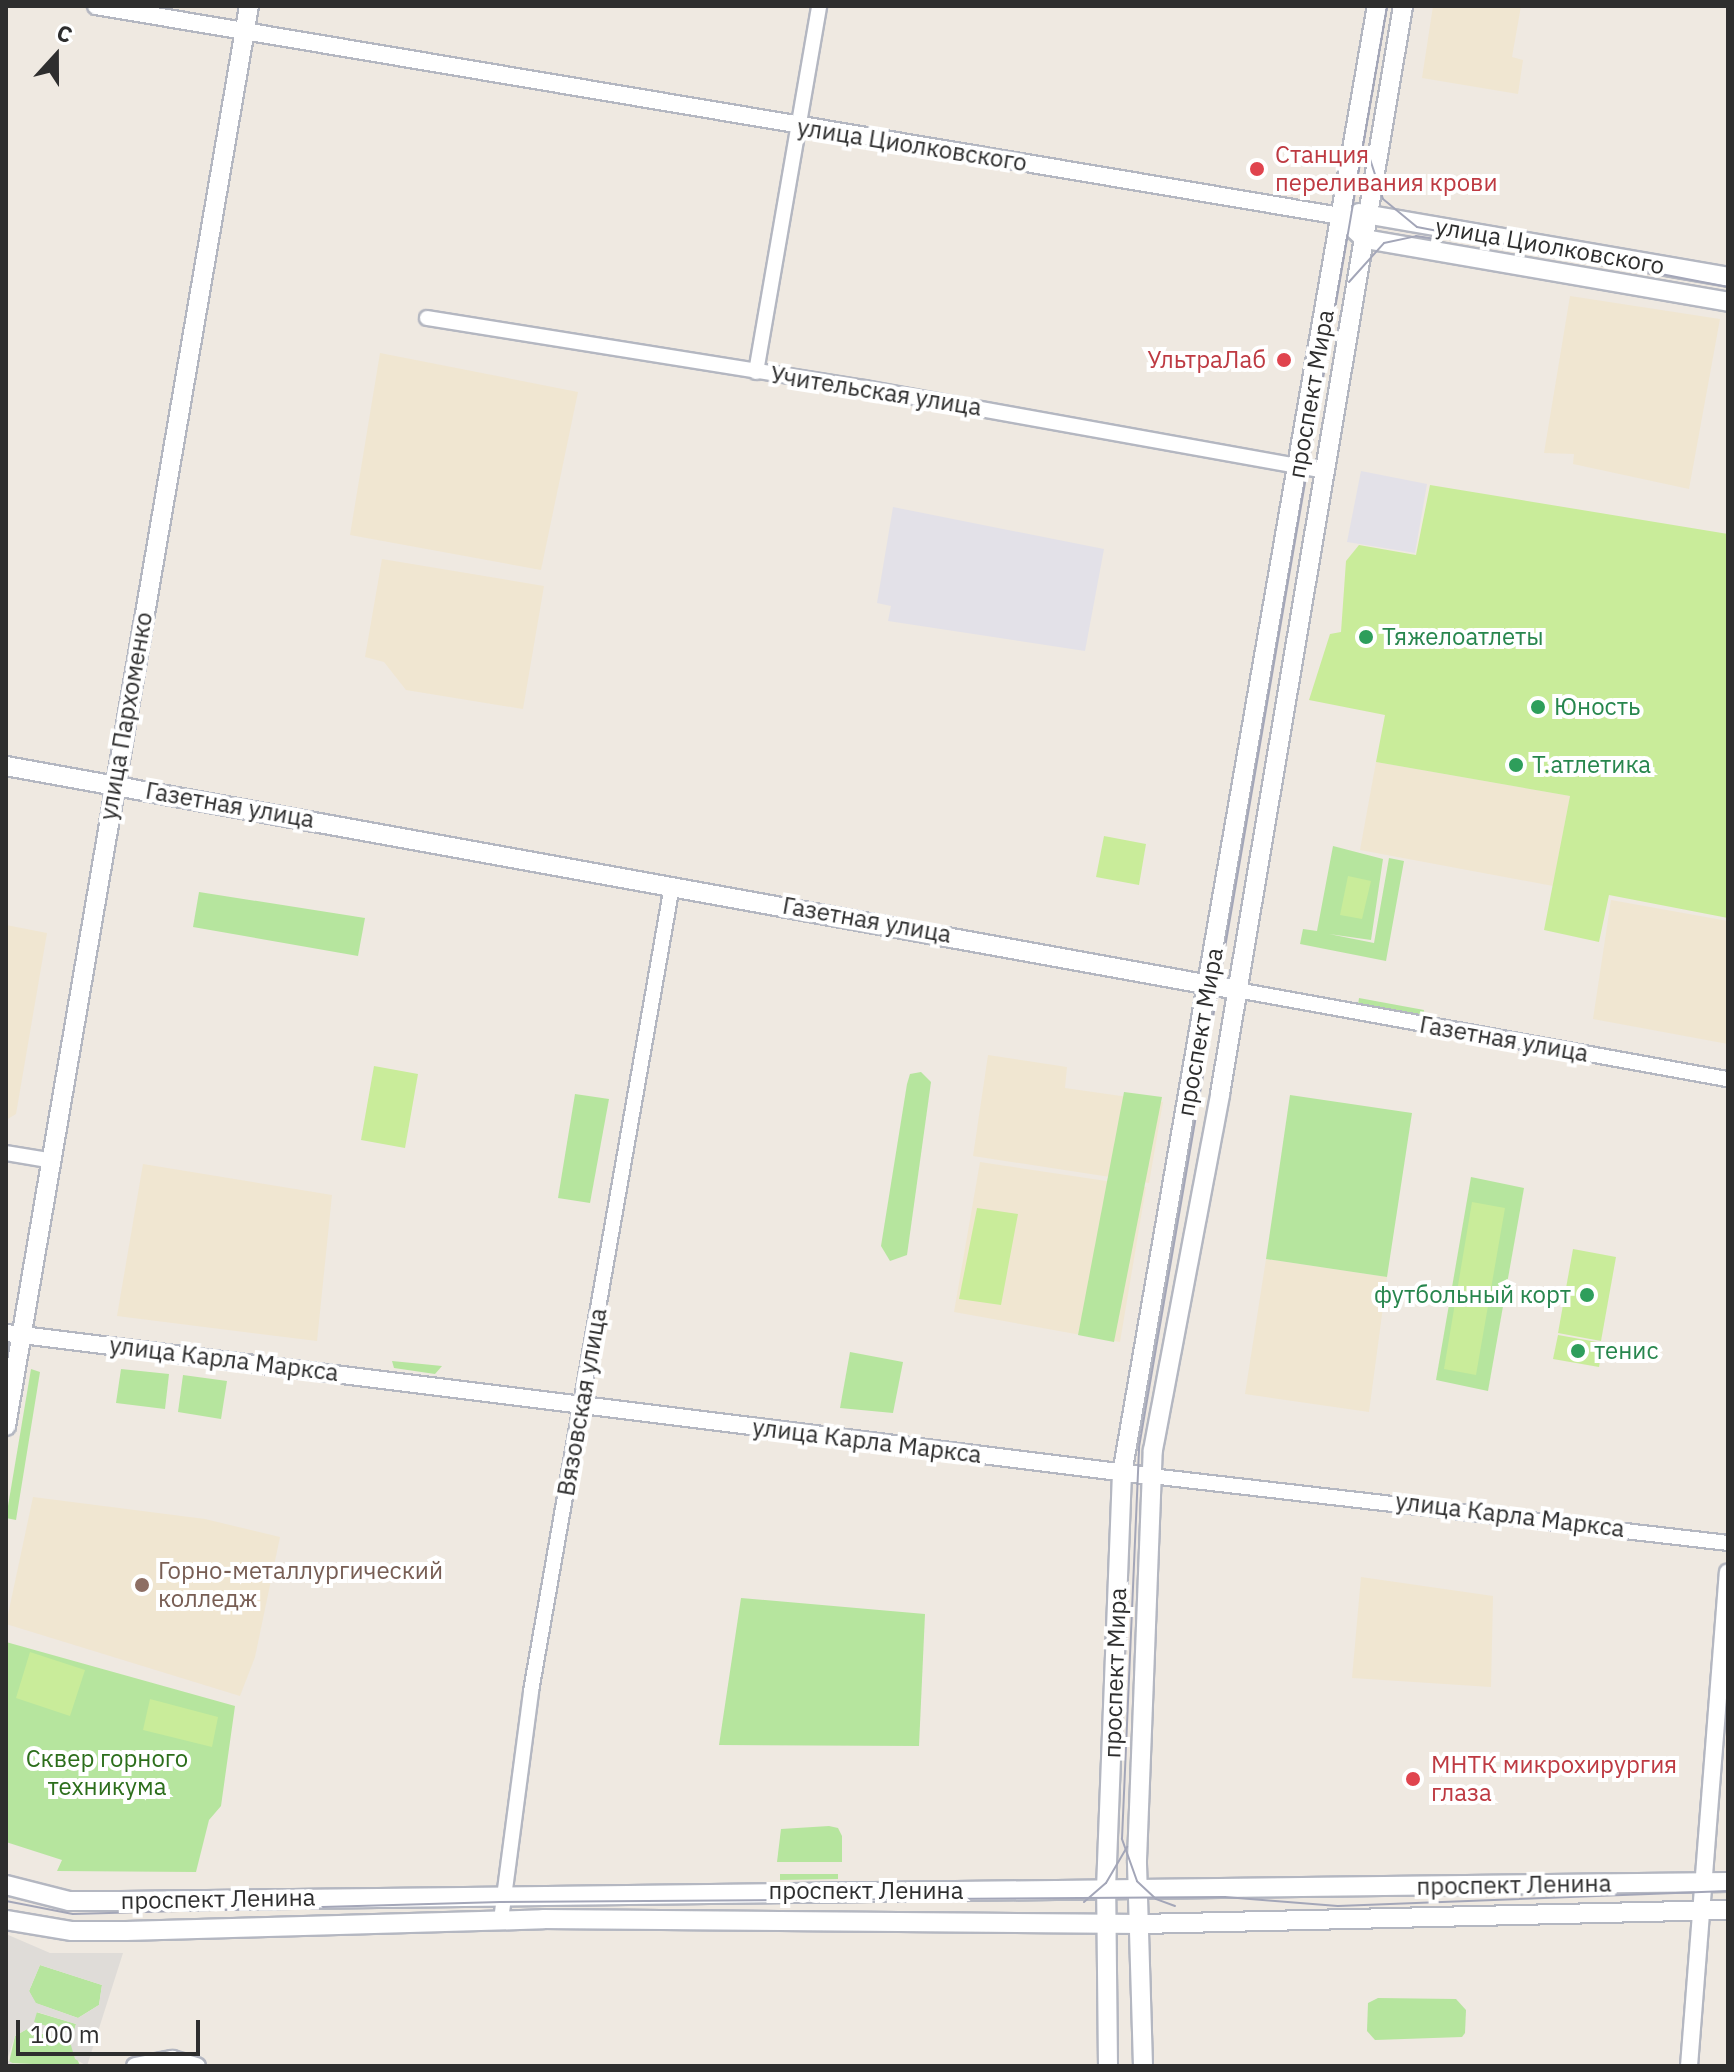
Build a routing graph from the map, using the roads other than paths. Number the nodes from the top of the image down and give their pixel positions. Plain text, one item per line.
1 (96, 6) edge
2 (249, 6) edge
3 (819, 6) edge
4 (1377, 6) edge
5 (1403, 6) edge
6 (245, 29) junction
7 (798, 126) junction
8 (1371, 212) junction
9 (1340, 216) junction
10 (1365, 239) junction
11 (1728, 277) edge
12 (1728, 302) edge
13 (427, 318) dead end
14 (756, 372) junction
15 (1299, 466) junction
16 (1325, 471) junction
17 (6, 766) edge
18 (113, 785) junction
19 (672, 886) junction
20 (1208, 985) junction
21 (1237, 990) junction
22 (1728, 1079) edge
23 (6, 1153) edge
24 (48, 1160) junction
25 (13, 1334) edge
26 (581, 1404) junction
27 (6, 1426) edge
28 (1122, 1474) junction
29 (1151, 1476) junction
30 (1728, 1543) edge
31 (1728, 1573) edge
32 (1701, 1882) junction
33 (1728, 1882) edge
34 (6, 1885) edge
35 (1106, 1889) junction
36 (1138, 1889) junction
37 (501, 1893) junction
38 (1728, 1910) edge
39 (1700, 1911) junction
40 (6, 1920) edge
41 (501, 1920) junction
42 (1107, 1924) junction
43 (1141, 1924) junction
44 (142, 2063) edge
45 (197, 2066) edge
46 (1108, 2066) edge
47 (1143, 2066) edge
48 (1689, 2066) edge

1 - 6 street, улица Циолковского
2 - 6 main road, улица Пархоменко
3 - 7 street
4 - 9 main road, проспект Мира
5 - 8 main road, проспект Мира
6 - 7 street, улица Циолковского
6 - 18 main road, улица Пархоменко
7 - 9 street, улица Циолковского
7 - 14 street
8 - 9 main road, улица Циолковского
8 - 10 main road, проспект Мира
8 - 11 main road, улица Циолковского
9 - 10 main road
9 - 15 main road, проспект Мира
10 - 12 main road, улица Циолковского
10 - 16 main road, проспект Мира
13 - 14 street, Учительская улица
14 - 15 street, Учительская улица
15 - 16 street, Учительская улица
15 - 20 main road, проспект Мира
16 - 21 main road, проспект Мира
17 - 18 main road, Газетная улица
18 - 19 main road, Газетная улица
18 - 24 main road, улица Пархоменко
19 - 20 main road, Газетная улица
19 - 26 street, Вязовская улица
20 - 21 main road, Газетная улица
20 - 28 main road, проспект Мира
21 - 22 street, Газетная улица
21 - 29 main road, проспект Мира
23 - 24 street
24 - 25 main road, улица Пархоменко
25 - 26 street, улица Карла Маркса
25 - 27 main road, улица Пархоменко
26 - 28 street, улица Карла Маркса
26 - 37 street, Вязовская улица
28 - 29 street, улица Карла Маркса
28 - 35 main road, проспект Мира
29 - 30 street, улица Карла Маркса
29 - 36 main road, проспект Мира
31 - 32 street
32 - 33 main road, проспект Ленина
32 - 36 main road, проспект Ленина
32 - 39 street
34 - 37 main road, проспект Ленина
35 - 36 main road, проспект Ленина
35 - 37 main road, проспект Ленина
35 - 42 main road, проспект Мира
36 - 43 main road, проспект Мира
37 - 41 street, Вязовская улица
38 - 39 main road, проспект Ленина
39 - 43 main road, проспект Ленина
39 - 48 street
40 - 41 main road, проспект Ленина
41 - 42 main road, проспект Ленина
42 - 43 main road, проспект Ленина
42 - 46 main road, проспект Мира
43 - 47 main road, проспект Мира
44 - 45 street

